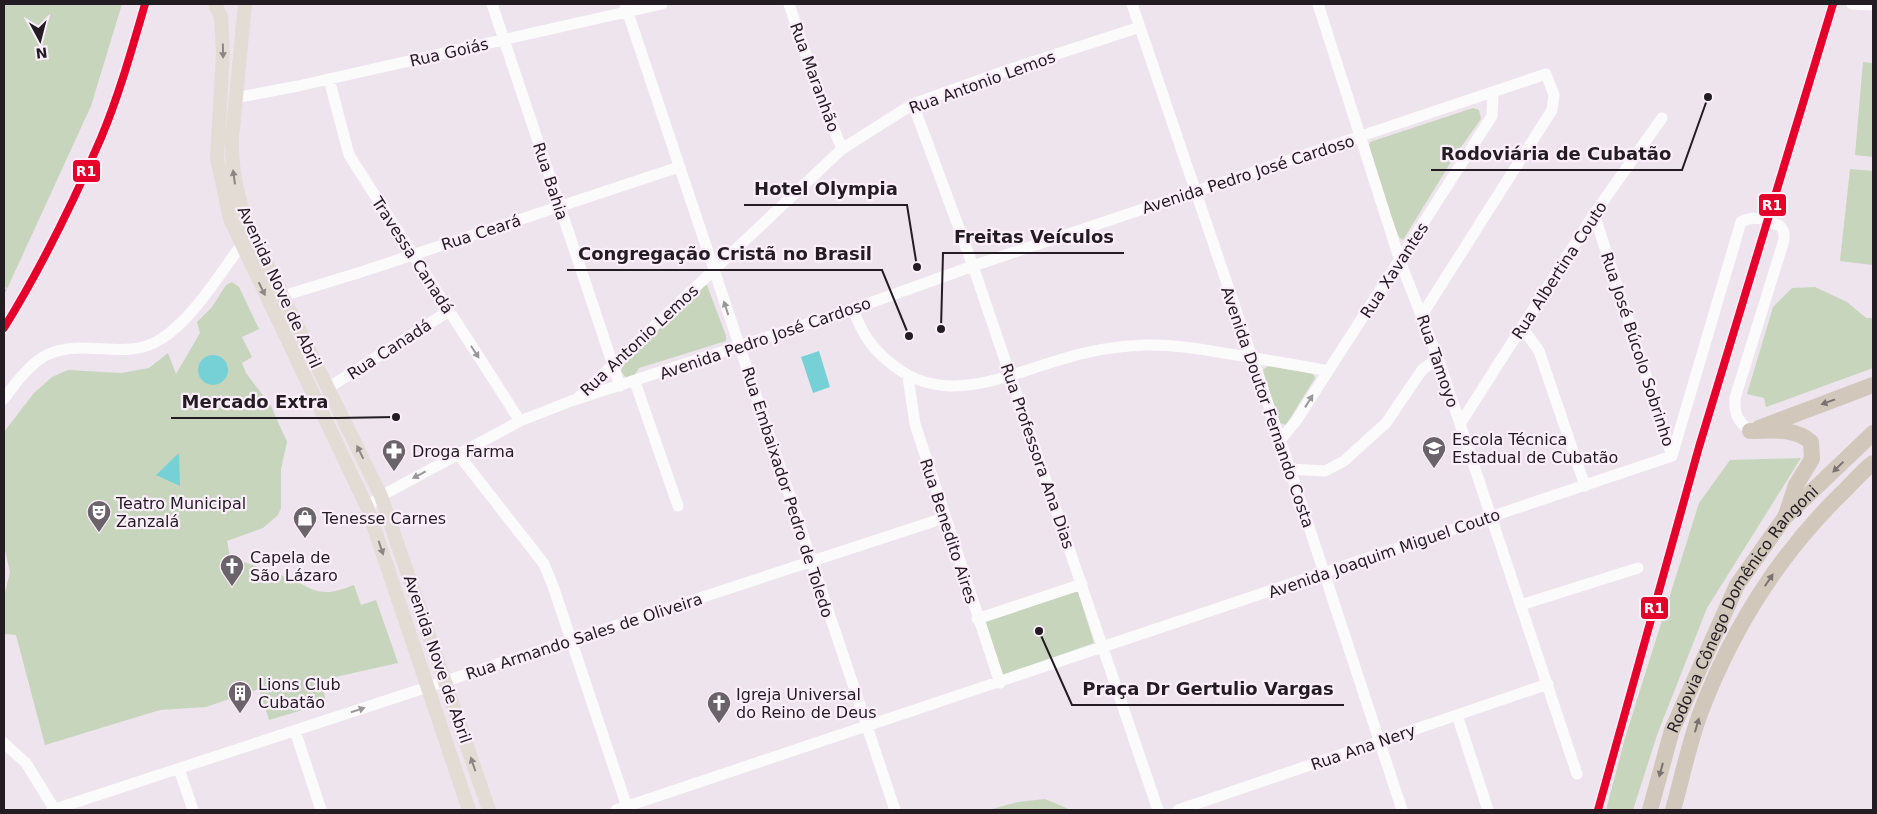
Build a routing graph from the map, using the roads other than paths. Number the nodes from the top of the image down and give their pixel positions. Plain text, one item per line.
1 (215, 4) edge
2 (245, 4) edge
3 (492, 4) edge
4 (662, 4) edge
5 (789, 4) edge
6 (1132, 4) edge
7 (1318, 4) edge
8 (1852, 4) edge
9 (1869, 5) edge
10 (626, 8) edge
11 (1140, 27) junction
12 (504, 40) junction
13 (329, 79) junction
14 (1492, 93) junction
15 (235, 98) junction
16 (913, 104) junction
17 (1662, 118) dead end
18 (1359, 137) junction
19 (842, 149) junction
20 (679, 167) junction
21 (1195, 192) junction
22 (560, 206) junction
23 (1594, 214) junction
24 (251, 232) junction
25 (240, 246) junction
26 (412, 255) junction
27 (1400, 261) junction
28 (974, 266) junction
29 (714, 270) junction
30 (283, 296) junction
31 (853, 309) junction
32 (449, 311) junction
33 (1422, 315) junction
34 (1522, 327) junction
35 (739, 346) junction
36 (1251, 358) junction
37 (1438, 358) junction
38 (613, 364) junction
39 (1328, 371) junction
40 (1011, 376) junction
41 (908, 377) junction
42 (635, 382) junction
43 (1873, 385) edge
44 (620, 386) junction
45 (328, 388) junction
46 (4, 399) edge
47 (571, 402) junction
48 (520, 421) junction
49 (1460, 424) junction
50 (1750, 431) junction
51 (1873, 433) edge
52 (1280, 440) junction
53 (458, 454) junction
54 (1672, 456) junction
55 (1873, 463) edge
56 (1290, 469) junction
57 (1585, 486) junction
58 (381, 496) junction
59 (678, 506) dead end
60 (367, 507) junction
61 (1492, 517) junction
62 (944, 518) junction
63 (1786, 518) junction
64 (811, 562) junction
65 (1638, 568) dead end
66 (1323, 574) junction
67 (1082, 584) junction
68 (1521, 605) junction
69 (978, 619) junction
70 (571, 640) junction
71 (1102, 648) junction
72 (445, 681) junction
73 (1000, 683) junction
74 (1548, 684) junction
75 (428, 687) junction
76 (1457, 714) junction
77 (866, 727) junction
78 (295, 731) junction
79 (1379, 741) junction
80 (4, 743) edge
81 (179, 768) junction
82 (1578, 774) dead end
83 (624, 809) edge
84 (54, 810) edge
85 (193, 810) edge
86 (321, 810) edge
87 (469, 810) edge
88 (489, 810) edge
89 (895, 810) edge
90 (1158, 810) edge
91 (1178, 810) edge
92 (1402, 810) edge
93 (1488, 810) edge
94 (1650, 810) edge
95 (1673, 810) edge

1 -> 25 main road, Avenida Nove de Abril
2 - 15 main road, Avenida Nove de Abril
3 - 12 street, Rua Bahia
4 - 10 street, Rua Goiás
5 - 19 street, Rua Maranhão
6 - 11 street, Avenida Doutor Fernando Costa
7 - 18 street, Rua Tamoyo
8 - 9 street
10 - 12 street, Rua Goiás
10 - 20 street, Rua Embaixador Pedro de Toledo
11 - 16 street, Rua Antonio Lemos
11 - 21 street, Avenida Doutor Fernando Costa
12 - 13 street, Rua Goiás
12 - 22 street, Rua Bahia
13 - 15 street, Rua Goiás
13 - 26 street, Travessa Canadá
14 - 18 street, Avenida Pedro José Cardoso
14 - 27 street, Rua Xavantes
14 - 33 street, Avenida Pedro José Cardoso
24 -> 15 main road, Avenida Nove de Abril
16 - 19 street, Rua Antonio Lemos
16 - 28 street, Rua Professora Ana Dias
17 - 23 street, Rua Albertina Couto
18 - 21 street, Avenida Pedro José Cardoso
18 - 27 street, Rua Tamoyo
19 - 29 street, Rua Antonio Lemos
20 - 22 street, Rua Ceará
20 - 29 street, Rua Embaixador Pedro de Toledo
21 - 28 street, Avenida Pedro José Cardoso
21 - 36 street, Avenida Doutor Fernando Costa
22 - 26 street, Rua Ceará
22 - 38 street, Rua Bahia
23 - 34 street, Rua Albertina Couto
23 - 54 street, Rua José Búcolo Sobrinho
24 - 25 street
24 - 30 main road, Avenida Nove de Abril
25 - 46 street
25 -> 60 main road, Avenida Nove de Abril
26 - 30 street, Rua Ceará
26 - 32 street, Travessa Canadá
27 - 33 street, Rua Tamoyo
27 - 39 street, Rua Xavantes
28 - 31 street, Avenida Pedro José Cardoso
28 - 40 street, Rua Professora Ana Dias
35 -> 29 street, Rua Embaixador Pedro de Toledo
29 - 38 street, Rua Antonio Lemos
30 - 45 main road, Avenida Nove de Abril
31 - 35 street, Avenida Pedro José Cardoso
31 - 41 street
32 - 45 street, Rua Canadá
32 -> 48 street, Travessa Canadá
33 - 37 street, Rua Tamoyo
34 - 49 street, Rua Albertina Couto
34 - 57 street
35 - 42 street, Avenida Pedro José Cardoso
35 - 64 street, Rua Embaixador Pedro de Toledo
36 - 39 street
36 - 40 street
36 - 52 street, Avenida Doutor Fernando Costa
37 - 49 street, Rua Tamoyo
37 - 56 street
38 - 44 street, Rua Bahia
38 - 47 street, Rua Antonio Lemos
52 -> 39 street, Rua Xavantes
40 - 41 street
40 - 67 street, Rua Professora Ana Dias
41 - 62 street, Rua Benedito Aires
42 - 44 street, Avenida Pedro José Cardoso
42 - 59 street
43 -> 50 highway
44 - 47 street, Avenida Pedro José Cardoso
58 -> 45 main road, Avenida Nove de Abril
47 - 48 street, Avenida Pedro José Cardoso
48 - 53 street, Avenida Pedro José Cardoso
49 - 61 street, Rua Tamoyo
50 - 54 street
50 - 63 highway
51 -> 63 highway, Rodovia Cônego Domênico Rangoni
52 - 56 street, Avenida Doutor Fernando Costa
53 -> 58 street, Avenida Pedro José Cardoso
53 - 70 street
54 - 57 street, Avenida Joaquim Miguel Couto
95 -> 55 highway, Rodovia Cônego Domênico Rangoni
56 - 66 street, Avenida Doutor Fernando Costa
57 - 61 street, Avenida Joaquim Miguel Couto
58 - 60 street, Avenida Pedro José Cardoso
58 - 72 main road, Avenida Nove de Abril
60 -> 75 main road, Avenida Nove de Abril
61 - 66 street, Avenida Joaquim Miguel Couto
61 - 68 street, Rua Tamoyo
62 - 64 street, Rua Armando Sales de Oliveira
62 - 69 street, Rua Benedito Aires
63 -> 94 highway, Rodovia Cônego Domênico Rangoni
64 - 70 street, Rua Armando Sales de Oliveira
64 - 77 street, Rua Embaixador Pedro de Toledo
65 - 68 street
66 - 71 street, Avenida Joaquim Miguel Couto
66 - 79 street, Avenida Doutor Fernando Costa
67 - 69 street
67 - 71 street, Rua Professora Ana Dias
68 - 74 street, Rua Tamoyo
69 - 73 street, Rua Benedito Aires
70 - 72 street, Rua Armando Sales de Oliveira
70 - 83 street
71 - 73 street, Avenida Joaquim Miguel Couto
71 - 90 street, Rua Professora Ana Dias
72 - 75 street, Rua Armando Sales de Oliveira
88 -> 72 main road, Avenida Nove de Abril
73 - 77 street, Avenida Joaquim Miguel Couto
74 - 76 street, Rua Ana Nery
74 - 82 street, Rua Tamoyo
78 -> 75 street, Rua Armando Sales de Oliveira
75 - 87 main road, Avenida Nove de Abril
76 - 79 street, Rua Ana Nery
76 - 93 street
77 - 83 street, Avenida Joaquim Miguel Couto
77 - 89 street, Rua Embaixador Pedro de Toledo
78 - 81 street, Rua Armando Sales de Oliveira
78 - 86 street
79 - 91 street, Rua Ana Nery
79 - 92 street, Avenida Doutor Fernando Costa
80 - 84 street
81 - 84 street, Rua Armando Sales de Oliveira
81 - 85 street

